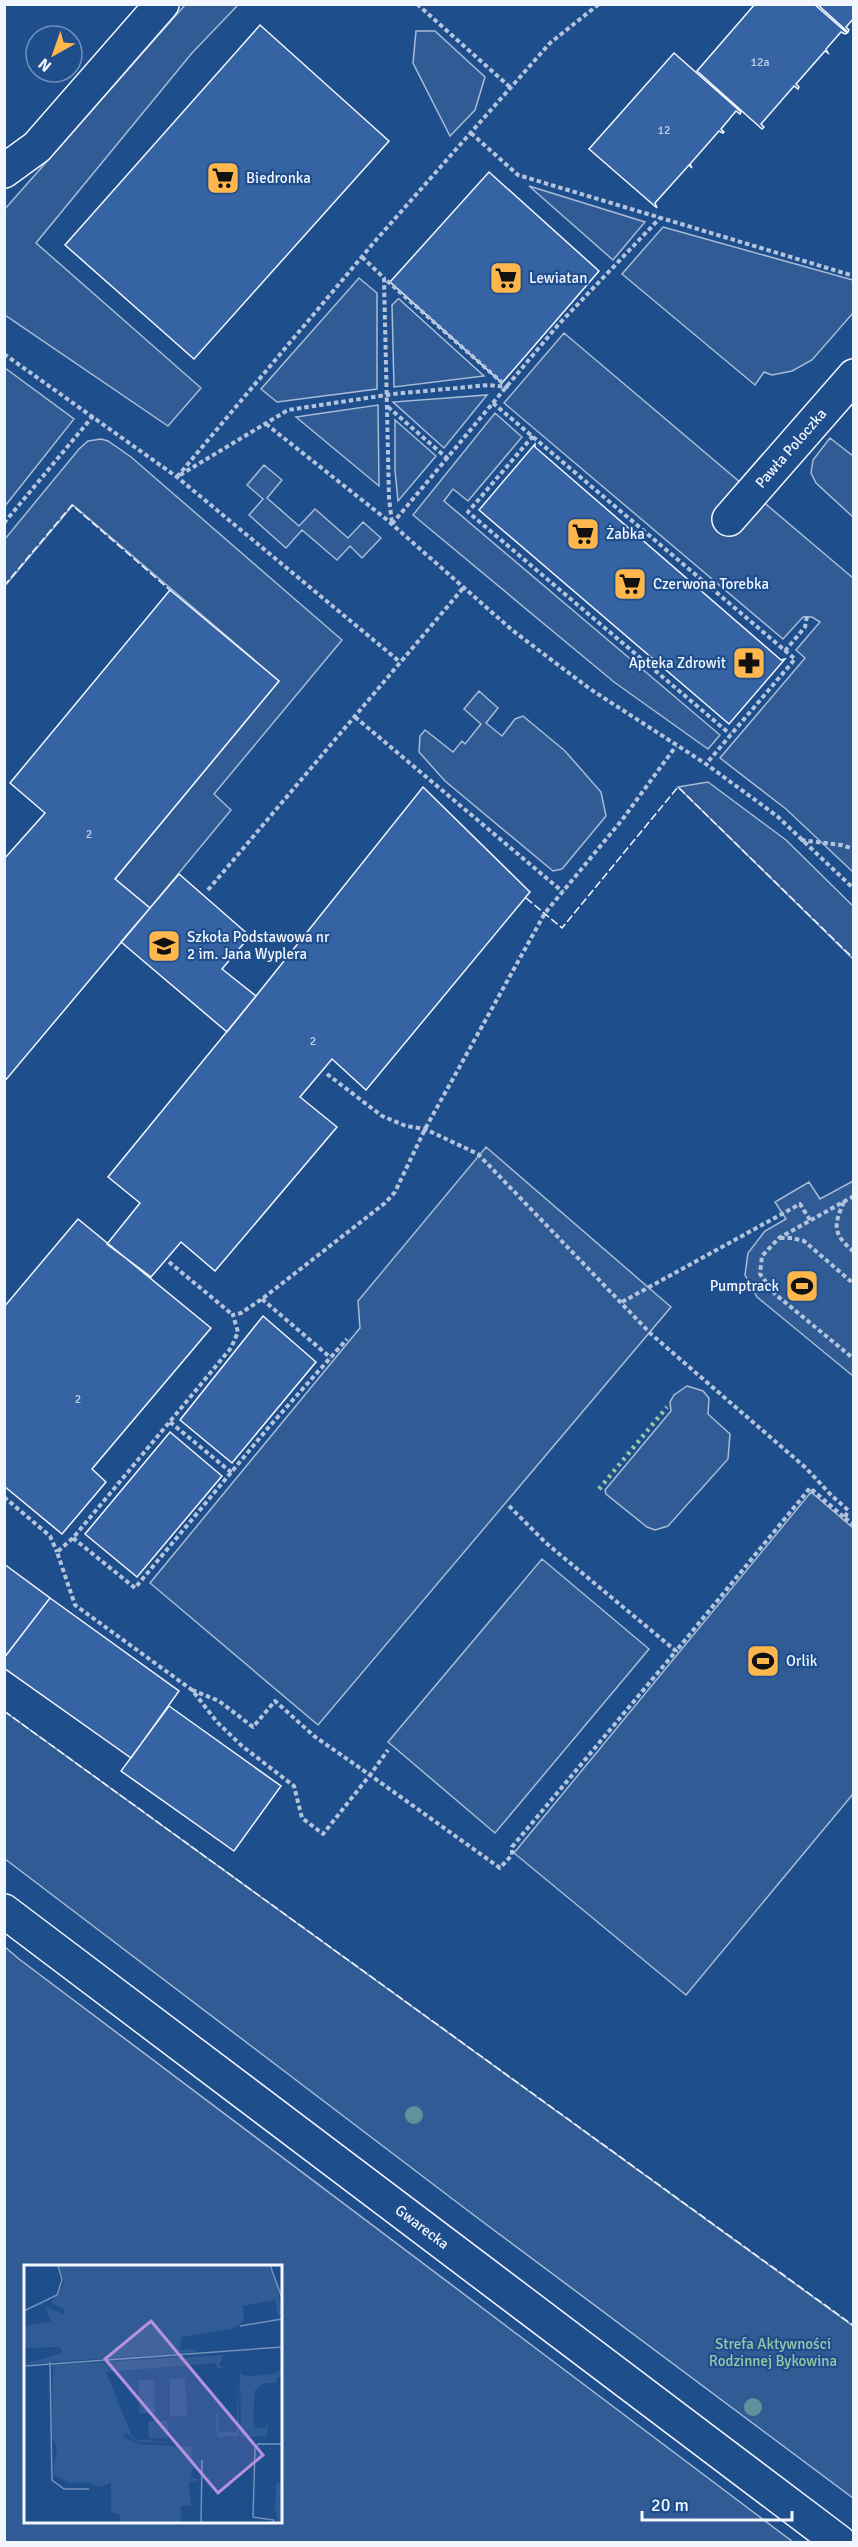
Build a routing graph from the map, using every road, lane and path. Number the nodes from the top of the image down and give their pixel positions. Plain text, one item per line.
1 (162, 4) edge
2 (417, 4) edge
3 (599, 4) edge
4 (511, 88) junction
5 (471, 133) junction
6 (4, 171) edge
7 (660, 218) junction
8 (362, 258) junction
9 (854, 276) edge
10 (384, 278) junction
11 (4, 354) edge
12 (854, 376) edge
13 (507, 387) junction
14 (386, 396) junction
15 (493, 403) junction
16 (387, 406) junction
17 (93, 416) junction
18 (266, 424) junction
19 (532, 436) junction
20 (448, 459) junction
21 (177, 477) junction
22 (729, 519) dead end
23 (4, 523) edge
24 (392, 524) junction
25 (464, 587) junction
26 (807, 616) dead end
27 (785, 651) junction
28 (400, 662) junction
29 (355, 717) junction
30 (730, 734) junction
31 (676, 746) junction
32 (706, 764) junction
33 (801, 840) junction
34 (854, 849) edge
35 (854, 889) edge
36 (208, 890) dead end
37 (563, 892) junction
38 (327, 1074) dead end
39 (425, 1129) junction
40 (854, 1196) edge
41 (844, 1201) junction
42 (810, 1220) junction
43 (779, 1238) junction
44 (854, 1252) edge
45 (169, 1262) dead end
46 (854, 1284) edge
47 (262, 1299) junction
48 (622, 1302) junction
49 (233, 1315) junction
50 (347, 1339) dead end
51 (331, 1358) junction
52 (854, 1359) edge
53 (170, 1422) junction
54 (232, 1473) junction
55 (4, 1497) edge
56 (509, 1506) dead end
57 (845, 1518) junction
58 (854, 1525) edge
59 (73, 1538) junction
60 (57, 1551) junction
61 (676, 1651) junction
62 (192, 1690) junction
63 (388, 1750) dead end
64 (370, 1775) junction
65 (4, 1911) edge
66 (839, 2542) edge

1 - 6 street
2 - 4 path
3 - 4 path
4 - 5 path
5 - 7 path
5 - 8 path
7 - 9 path
7 - 13 path
8 - 10 path
8 - 21 path
10 - 13 path
10 - 14 path
11 - 17 path
12 - 22 street, Pawła Poloczka
13 - 14 path
13 - 15 path
14 - 16 path
14 - 18 path
15 - 19 path
15 - 20 path
16 - 20 path
16 - 24 path
17 - 21 path
17 - 23 path
18 - 21 path
18 - 24 path
19 - 27 path
19 - 30 path
20 - 24 path
21 - 28 path
24 - 25 path
25 - 28 path
25 - 31 path
26 - 27 path
27 - 30 path
28 - 29 path
29 - 36 path
29 - 37 path
30 - 32 path
31 - 32 path
31 - 37 path
32 - 33 path
33 - 34 path
33 - 35 path
37 - 39 path
38 - 39 path
39 - 47 path
39 - 48 path
40 - 41 path
41 - 42 path
41 - 44 path
42 - 43 path
42 - 48 path
43 - 46 path
43 - 52 path
45 - 49 path
47 - 49 path
47 - 51 path
48 - 57 path
49 - 53 path
50 - 51 path
51 - 54 path
53 - 54 path
53 - 59 path
54 - 59 path
55 - 60 path
56 - 61 path
57 - 58 path
57 - 61 path
59 - 60 path
60 - 62 path
61 - 64 path
62 - 64 path
62 - 64 path
63 - 64 path
65 - 66 street, Gwarecka

